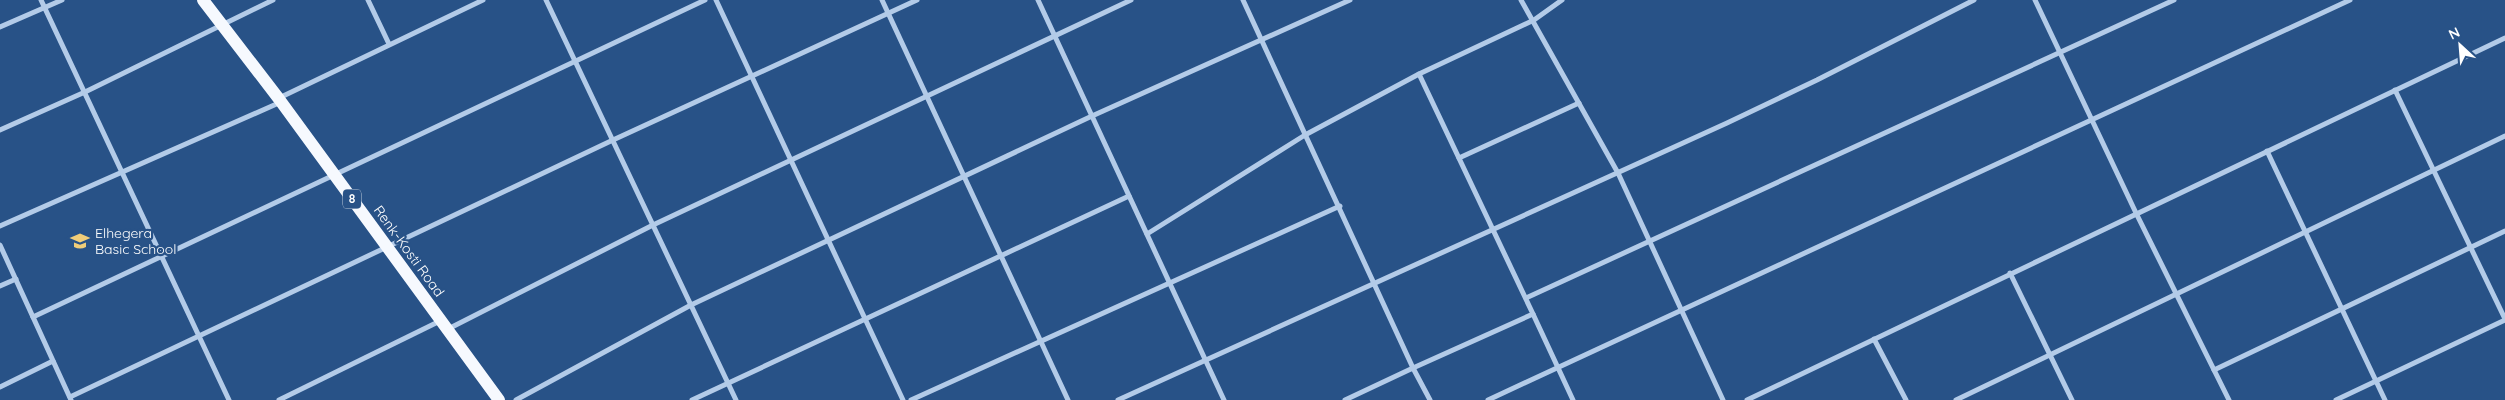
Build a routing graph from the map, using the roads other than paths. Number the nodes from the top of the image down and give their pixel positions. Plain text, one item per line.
1 (42, 0) edge
2 (62, 0) edge
3 (203, 0) edge
4 (273, 0) edge
5 (368, 0) edge
6 (483, 0) edge
7 (546, 0) edge
8 (705, 0) edge
9 (716, 0) edge
10 (882, 0) edge
11 (916, 0) edge
12 (1038, 0) edge
13 (1131, 0) edge
14 (1243, 0) edge
15 (1350, 0) edge
16 (1521, 0) edge
17 (1562, 0) edge
18 (1974, 0) edge
19 (2035, 0) edge
20 (2174, 0) edge
21 (2350, 0) edge
22 (45, 8) junction
23 (888, 13) junction
24 (1534, 20) junction
25 (222, 25) junction
26 (0, 27) edge
27 (1054, 36) junction
28 (2505, 38) edge
29 (1262, 41) junction
30 (389, 44) junction
31 (2060, 53) junction
32 (574, 60) junction
33 (1419, 74) junction
34 (751, 75) junction
35 (2395, 90) junction
36 (85, 92) junction
37 (926, 95) junction
38 (280, 100) junction
39 (1579, 102) junction
40 (1092, 116) junction
41 (2092, 119) junction
42 (0, 130) edge
43 (1305, 134) junction
44 (2505, 136) edge
45 (613, 140) junction
46 (2267, 151) junction
47 (1458, 158) junction
48 (790, 160) junction
49 (2433, 171) junction
50 (123, 173) junction
51 (1618, 173) junction
52 (335, 176) junction
53 (964, 176) junction
54 (1129, 196) junction
55 (1340, 206) junction
56 (2136, 213) junction
57 (653, 225) junction
58 (0, 226) edge
59 (1493, 230) junction
60 (2505, 231) edge
61 (2306, 232) junction
62 (1147, 234) junction
63 (828, 240) junction
64 (1650, 241) junction
65 (0, 245) edge
66 (387, 247) junction
67 (2470, 248) junction
68 (1001, 256) junction
69 (162, 257) junction
70 (2010, 273) junction
71 (16, 279) junction
72 (1170, 282) junction
73 (1374, 284) junction
74 (0, 286) edge
75 (2176, 294) junction
76 (1526, 298) junction
77 (691, 305) junction
78 (1681, 309) junction
79 (2343, 309) junction
80 (1534, 314) junction
81 (33, 317) junction
82 (865, 319) junction
83 (2505, 319) edge
84 (444, 325) junction
85 (199, 336) junction
86 (1874, 338) junction
87 (1040, 341) junction
88 (2050, 354) junction
89 (1205, 360) junction
90 (53, 361) junction
91 (1413, 368) junction
92 (1558, 368) junction
93 (2214, 370) junction
94 (2376, 381) junction
95 (728, 383) junction
96 (0, 387) edge
97 (70, 399) edge
98 (1750, 399) edge
99 (230, 400) edge
100 (279, 400) edge
101 (499, 400) edge
102 (516, 400) edge
103 (692, 400) edge
104 (736, 400) edge
105 (903, 400) edge
106 (911, 400) edge
107 (1068, 400) edge
108 (1118, 400) edge
109 (1224, 400) edge
110 (1345, 400) edge
111 (1430, 400) edge
112 (1488, 400) edge
113 (1573, 400) edge
114 (1723, 400) edge
115 (1906, 400) edge
116 (1956, 400) edge
117 (2072, 400) edge
118 (2229, 400) edge
119 (2336, 400) edge
120 (2385, 400) edge

1 - 22 street
2 - 22 street
3 - 25 main road, Renk-Kosti Road / 8
4 - 25 street
5 - 30 street
6 - 30 street
7 - 32 street
8 - 32 street
9 - 34 street
10 - 23 street
11 - 23 street
12 - 27 street
13 - 27 street
14 - 29 street
15 - 29 street
16 - 24 street
17 - 24 street
18 - 51 street
19 - 31 street
20 - 31 street
21 - 41 street
22 - 26 street
22 - 36 street
23 - 34 street
23 - 37 street
24 - 33 street
24 - 39 street
25 - 36 street
25 - 38 main road, Renk-Kosti Road / 8
27 - 37 street
27 - 40 street
28 - 35 street
29 - 40 street
29 - 43 street
30 - 38 street
31 - 41 street
31 - 64 street
32 - 45 street
32 - 52 street
33 - 43 street
33 - 47 street
34 - 45 street
34 - 48 street
35 - 46 street
35 - 49 street
36 - 42 street
36 - 50 street
37 - 48 street
37 - 53 street
38 - 50 street
38 - 52 main road, Renk-Kosti Road / 8
39 - 47 street
39 - 51 street
40 - 53 street
40 - 54 street
41 - 56 street
41 - 78 street
43 - 55 street
43 - 62 street
44 - 49 street
45 - 57 street
45 - 66 street
46 - 56 street
46 - 61 street
47 - 59 street
48 - 57 street
48 - 63 street
49 - 61 street
49 - 67 street
50 - 58 street
50 - 69 street
51 - 59 street
51 - 64 street
52 - 66 main road, Renk-Kosti Road / 8
52 - 69 street
53 - 63 street
53 - 68 street
54 - 62 street
54 - 68 street
55 - 72 street
55 - 73 street
56 - 70 street
56 - 75 street
57 - 77 street
57 - 84 street
59 - 73 street
59 - 76 street
60 - 67 street
61 - 75 street
61 - 79 street
62 - 72 street
63 - 77 street
63 - 82 street
64 - 76 street
64 - 78 street
65 - 71 street
66 - 84 main road, Renk-Kosti Road / 8
66 - 85 street
67 - 79 street
67 - 83 street
68 - 82 street
68 - 87 street
69 - 81 street
69 - 85 street
70 - 86 street
70 - 88 street
71 - 74 street
71 - 81 street
72 - 87 street
72 - 89 street
73 - 89 street
73 - 91 street
75 - 88 street
75 - 93 street
76 - 80 street
77 - 95 street
77 - 102 street
78 - 92 street
78 - 114 street
79 - 93 street
79 - 94 street
80 - 91 street
80 - 92 street
81 - 90 street
82 - 95 street
82 - 105 street
83 - 94 street
84 - 100 street
84 - 101 main road, Renk-Kosti Road / 8
85 - 97 street
85 - 99 street
86 - 98 street
86 - 115 street
87 - 106 street
87 - 107 street
88 - 116 street
88 - 117 street
89 - 108 street
89 - 109 street
90 - 96 street
90 - 97 street
91 - 110 street
91 - 111 street
92 - 112 street
92 - 113 street
93 - 118 street
94 - 119 street
94 - 120 street
95 - 103 street
95 - 104 street

